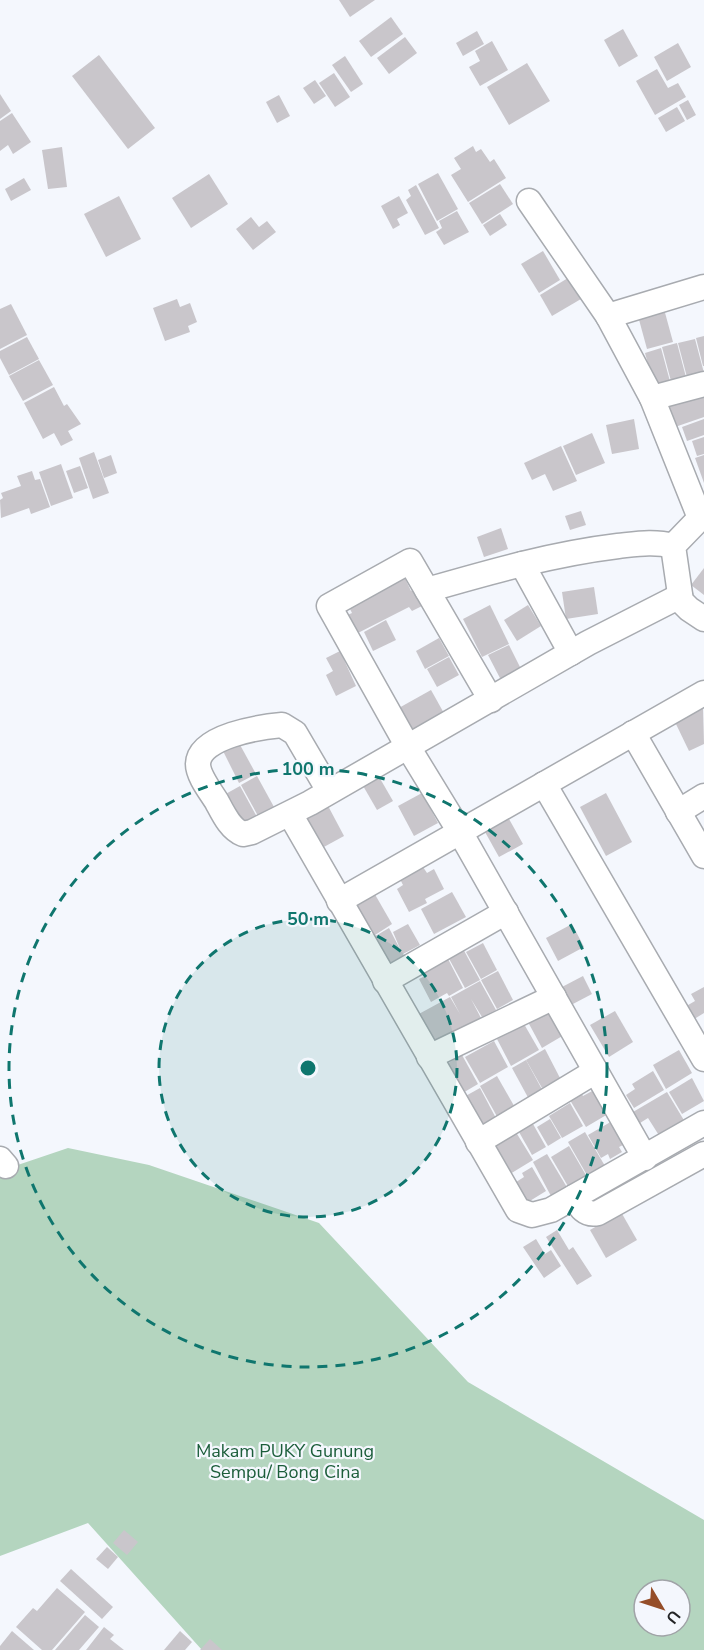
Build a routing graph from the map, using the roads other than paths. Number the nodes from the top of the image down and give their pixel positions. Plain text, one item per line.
1 (529, 201) dead end
2 (704, 287) edge
3 (608, 316) junction
4 (704, 384) edge
5 (652, 398) junction
6 (702, 515) edge
7 (673, 546) junction
8 (522, 564) junction
9 (427, 590) junction
10 (681, 596) junction
11 (704, 619) edge
12 (571, 653) junction
13 (704, 693) edge
14 (491, 700) junction
15 (633, 733) junction
16 (408, 747) junction
17 (544, 784) junction
18 (329, 791) junction
19 (704, 796) edge
20 (678, 812) junction
21 (290, 814) junction
22 (460, 831) junction
23 (704, 856) edge
24 (339, 901) junction
25 (506, 912) junction
26 (385, 981) junction
27 (554, 997) junction
28 (429, 1057) junction
29 (704, 1059) edge
30 (596, 1071) junction
31 (704, 1123) edge
32 (478, 1142) junction
33 (704, 1154) edge
34 (645, 1158) junction
35 (574, 1197) junction

1 - 3 street
2 - 3 street
3 - 5 street
4 - 5 street
5 - 6 street
6 - 7 street
7 - 8 street
7 - 10 street
8 - 9 street
8 - 12 street
9 - 14 street
9 - 16 street
10 - 11 street
10 - 12 street
12 - 14 street
13 - 15 street
14 - 16 street
15 - 17 street
15 - 20 street
16 - 18 street
16 - 22 street
17 - 22 street
17 - 29 street
18 - 21 street
18 - 21 street
19 - 20 street
20 - 23 street
21 - 24 street
22 - 24 street
22 - 25 street
24 - 26 street
25 - 26 street
25 - 27 street
26 - 28 street
27 - 28 street
27 - 30 street
28 - 32 street
30 - 32 street
30 - 34 street
31 - 34 street
32 - 35 street
33 - 35 street
34 - 35 street

